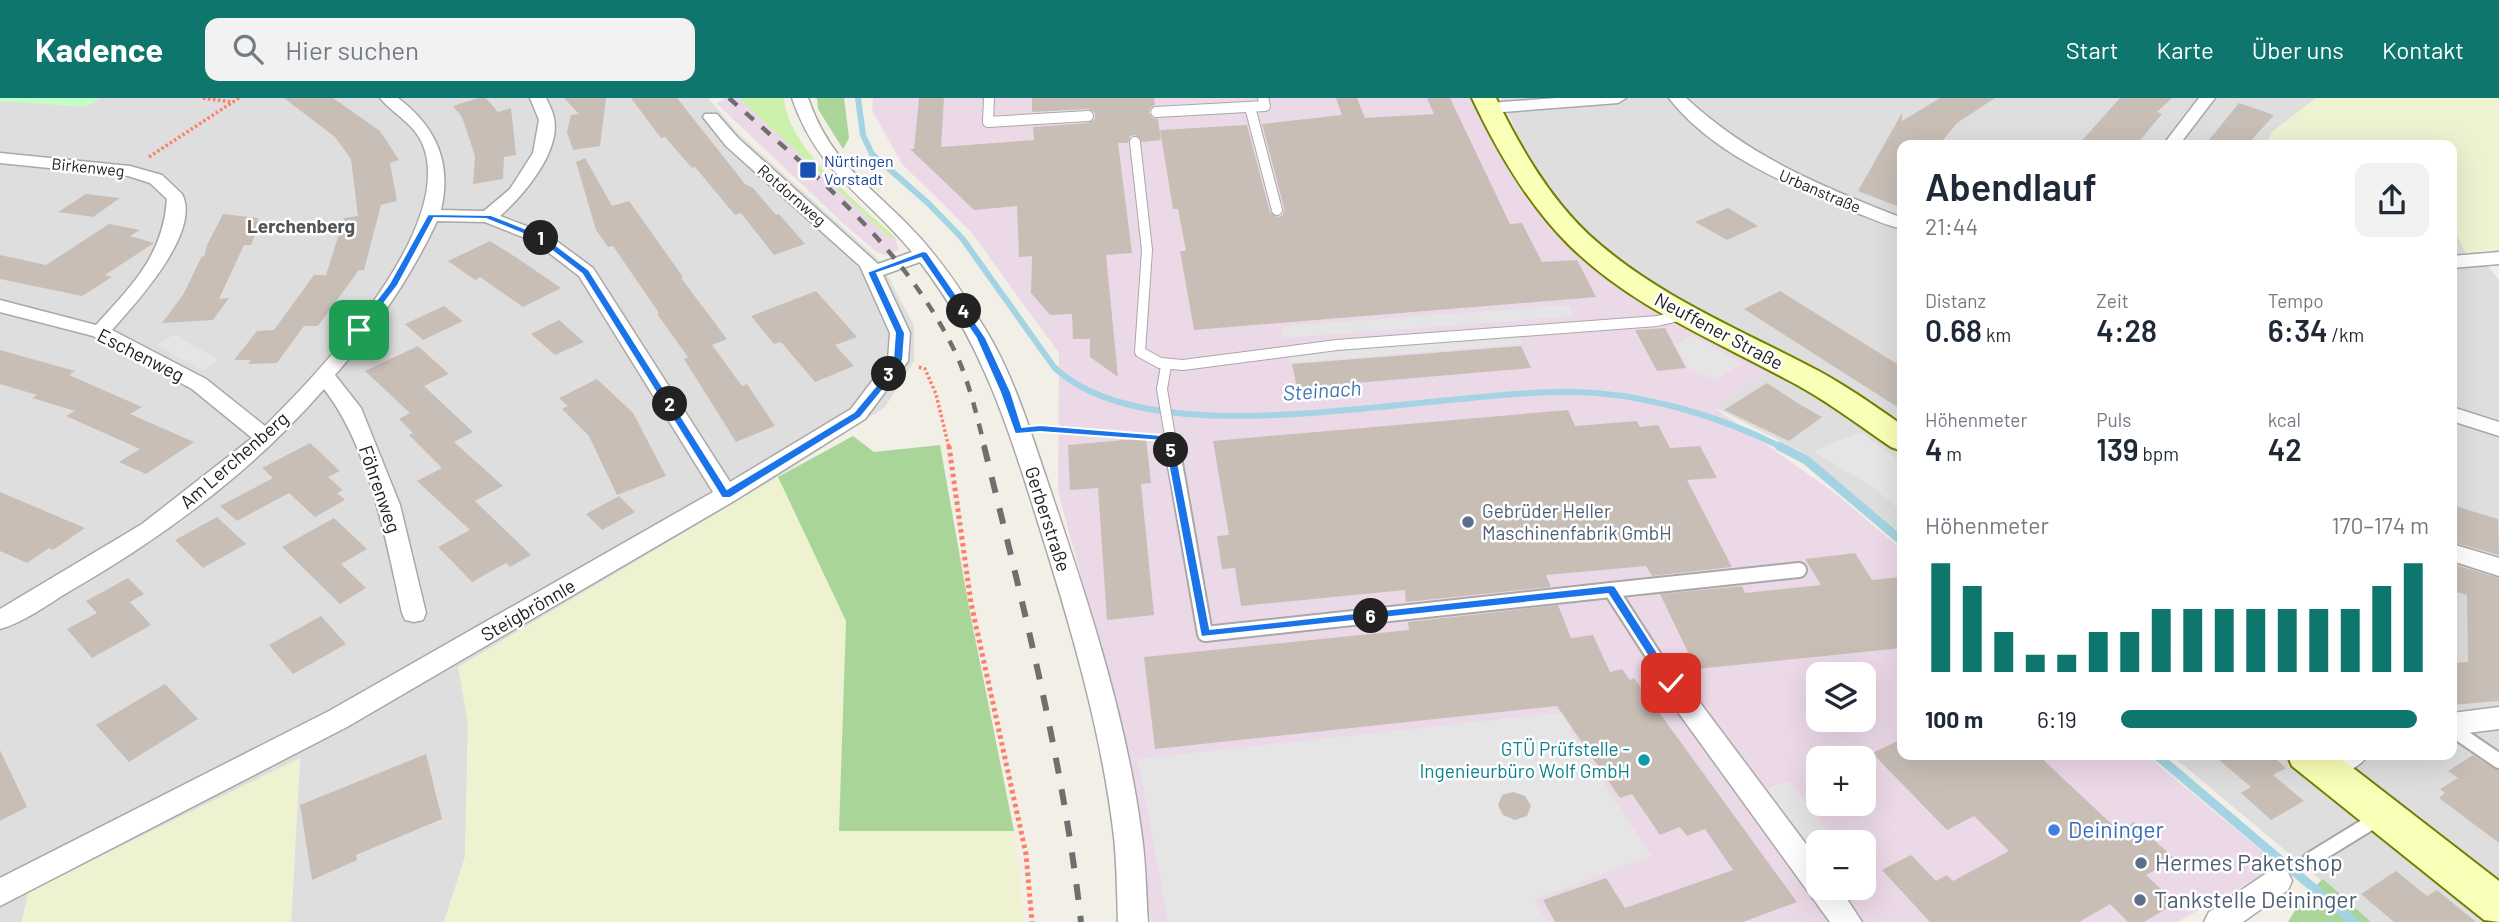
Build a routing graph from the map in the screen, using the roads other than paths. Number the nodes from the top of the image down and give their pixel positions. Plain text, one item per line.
1 (388, 98) edge
2 (538, 98) edge
3 (800, 98) edge
4 (989, 98) edge
5 (1263, 98) edge
6 (1618, 98) edge
7 (1677, 98) edge
8 (2207, 98) edge
9 (1592, 99) edge
10 (1486, 103) edge
11 (1251, 107) junction
12 (1156, 112) dead end
13 (1088, 116) dead end
14 (711, 117) dead end
15 (2175, 140) edge
16 (1135, 142) dead end
17 (0, 158) edge
18 (1277, 210) dead end
19 (431, 215) junction
20 (488, 217) junction
21 (1897, 222) edge
22 (923, 254) junction
23 (2499, 258) edge
24 (2457, 262) edge
25 (872, 272) junction
26 (0, 306) edge
27 (1683, 315) junction
28 (100, 332) junction
29 (1166, 366) junction
30 (324, 376) junction
31 (2457, 416) edge
32 (2499, 429) edge
33 (1897, 437) edge
34 (266, 438) junction
35 (726, 495) junction
36 (2457, 554) edge
37 (2499, 567) edge
38 (1799, 570) dead end
39 (1611, 590) junction
40 (414, 612) dead end
41 (0, 620) edge
42 (1671, 683) joint
43 (2499, 718) edge
44 (2457, 726) edge
45 (2457, 731) edge
46 (2329, 760) edge
47 (2499, 761) edge
48 (2383, 815) junction
49 (2310, 860) dead end
50 (1806, 867) edge
51 (2278, 881) dead end
52 (0, 893) edge
53 (1831, 900) edge
54 (2499, 906) edge
55 (1133, 922) edge
56 (1847, 922) edge
57 (2219, 922) edge

1 - 19 street, Am Lerchenberg
2 - 20 street
3 - 22 street, Gerberstraße
4 - 13 lane
5 - 11 lane
6 - 9 street
7 - 21 street, Urbanstraße
8 - 15 street
9 - 10 street
10 - 27 main road, Neuffener Straße
11 - 12 lane
11 - 18 lane
14 - 25 street, Rotdornweg
16 - 29 lane
17 - 28 street, Birkenweg
19 - 20 street
19 - 30 street, Am Lerchenberg
20 - 35 street
22 - 25 street
22 - 55 street, Gerberstraße
23 - 24 street
25 - 35 street, Steigbrönnle
26 - 28 street, Eschenweg
27 - 29 lane
27 - 33 main road, Neuffener Straße
28 - 34 street, Eschenweg
29 - 39 lane
30 - 34 street, Am Lerchenberg
30 - 40 street, Föhrenweg
31 - 32 street
34 - 41 street, Am Lerchenberg
35 - 52 street, Steigbrönnle
36 - 37 street
38 - 39 lane
39 - 42 lane
42 - 50 street
43 - 44 street
45 - 47 lane
46 - 48 main road
48 - 49 lane
48 - 54 main road
51 - 57 street
53 - 56 street

